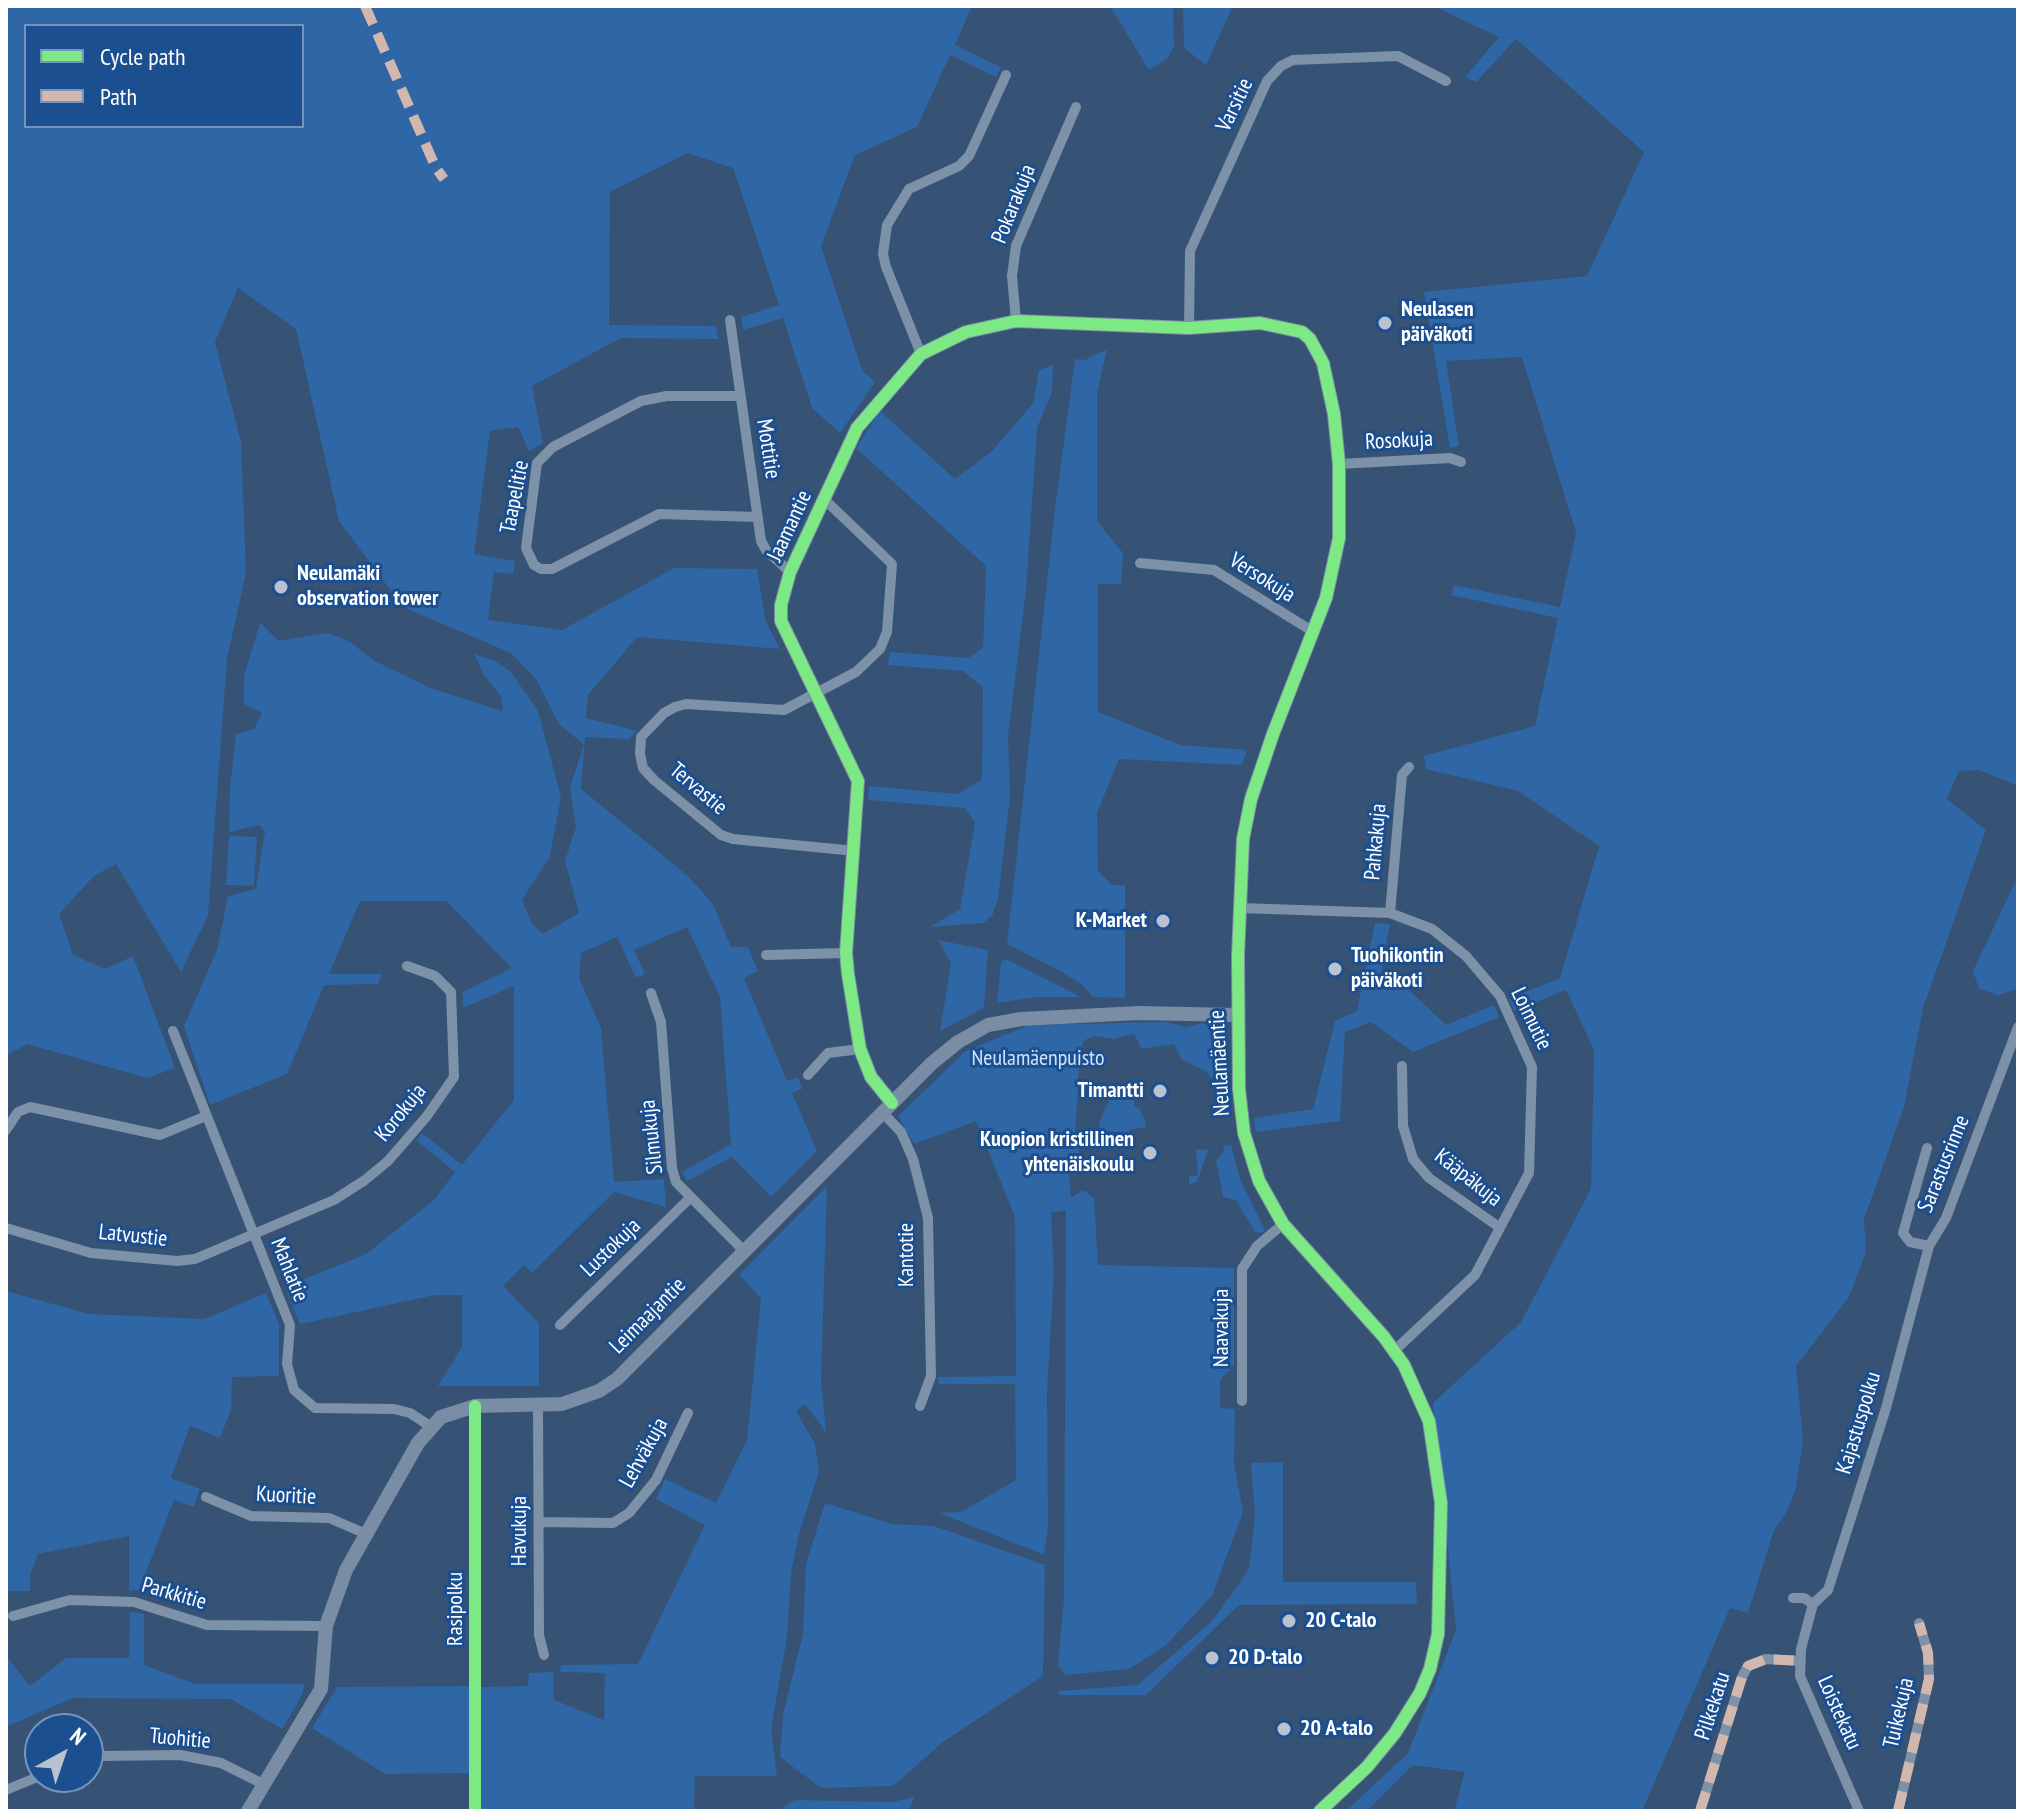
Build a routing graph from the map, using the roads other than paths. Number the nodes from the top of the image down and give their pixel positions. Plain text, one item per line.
1 (1006, 75) dead end
2 (1446, 81) dead end
3 (1076, 107) dead end
4 (730, 320) dead end
5 (1016, 321) junction
6 (1189, 328) junction
7 (1302, 332) joint
8 (921, 354) junction
9 (739, 396) junction
10 (1461, 462) dead end
11 (1339, 464) junction
12 (824, 499) junction
13 (758, 517) junction
14 (1140, 563) dead end
15 (790, 572) junction
16 (1312, 631) junction
17 (816, 692) junction
18 (1406, 771) dead end
19 (855, 851) junction
20 (1239, 908) junction
21 (1390, 913) junction
22 (846, 953) junction
23 (766, 955) dead end
24 (407, 966) dead end
25 (651, 993) dead end
26 (1237, 1015) junction
27 (2018, 1027) edge
28 (173, 1031) dead end
29 (860, 1049) junction
30 (1402, 1066) dead end
31 (808, 1075) dead end
32 (888, 1108) junction
33 (206, 1116) junction
34 (6, 1130) edge
35 (1927, 1148) dead end
36 (690, 1198) junction
37 (1283, 1224) junction
38 (1499, 1227) junction
39 (6, 1228) edge
40 (254, 1235) junction
41 (1929, 1246) junction
42 (744, 1251) junction
43 (560, 1325) dead end
44 (1395, 1350) junction
45 (1242, 1401) dead end
46 (538, 1405) junction
47 (920, 1406) dead end
48 (688, 1413) dead end
49 (430, 1426) junction
50 (206, 1497) dead end
51 (540, 1522) junction
52 (364, 1533) junction
53 (1793, 1598) dead end
54 (1813, 1604) junction
55 (13, 1616) dead end
56 (1919, 1623) dead end
57 (326, 1626) junction
58 (544, 1655) dead end
59 (1801, 1661) junction
60 (104, 1756) edge
61 (263, 1784) junction
62 (248, 1811) edge
63 (1320, 1811) edge
64 (1700, 1811) edge
65 (1859, 1811) edge
66 (1898, 1811) edge

1 - 8 street
2 - 6 street, Varsitie
3 - 5 street, Pokarakuja
4 - 9 street, Mottitie
5 - 6 street, Jaamantie
5 - 8 street, Jaamantie
6 - 7 street, Jaamantie
7 - 11 street, Neulamäentie
8 - 12 street, Jaamantie
9 - 13 street, Mottitie
9 - 13 street, Taapelitie
10 - 11 street, Rosokuja
11 - 16 street, Neulamäentie
12 - 15 street, Jaamantie
12 - 17 street
13 - 15 street, Mottitie
14 - 16 street, Versokuja
15 - 17 street, Jaamantie
16 - 20 street, Neulamäentie
17 - 19 street, Jaamantie
17 - 19 street, Tervastie
18 - 21 street, Pahkakuja
19 - 22 street, Jaamantie
20 - 21 street, Loimutie
20 - 26 street, Neulamäentie
21 - 38 street, Loimutie
22 - 23 street
22 - 29 street, Jaamantie
24 - 40 street, Korokuja
25 - 36 street, Silmukuja
26 - 32 street, Leimaajantie
26 - 37 street, Neulamäentie
27 - 41 street, Sarastusrinne
28 - 33 street, Mahlatie
29 - 31 street
29 - 32 street, Jaamantie
30 - 38 street, Kääpäkuja
32 - 42 street, Leimaajantie
32 - 47 street, Kantotie
33 - 34 street
33 - 40 street, Mahlatie
35 - 41 street, Sarastusrinne
36 - 42 street, Silmukuja
36 - 43 street, Lustokuja
37 - 44 street, Neulamäentie
37 - 45 street, Naavakuja
38 - 44 street, Loimutie
39 - 40 street, Latvustie
40 - 49 street, Mahlatie
41 - 54 street, Kajastuspolku
42 - 46 street, Leimaajantie
44 - 63 street, Neulamäentie
46 - 49 street, Leimaajantie
46 - 51 street, Havukuja
48 - 51 street, Lehväkuja
49 - 52 street
50 - 52 street, Kuoritie
51 - 58 street, Havukuja
52 - 57 street
53 - 54 street
54 - 59 street, Loistekatu
55 - 57 street, Parkkitie
56 - 66 street, Tuikekuja
57 - 61 street
59 - 64 street, Pilkekatu
59 - 65 street, Loistekatu
60 - 61 street, Tuohitie
61 - 62 street

